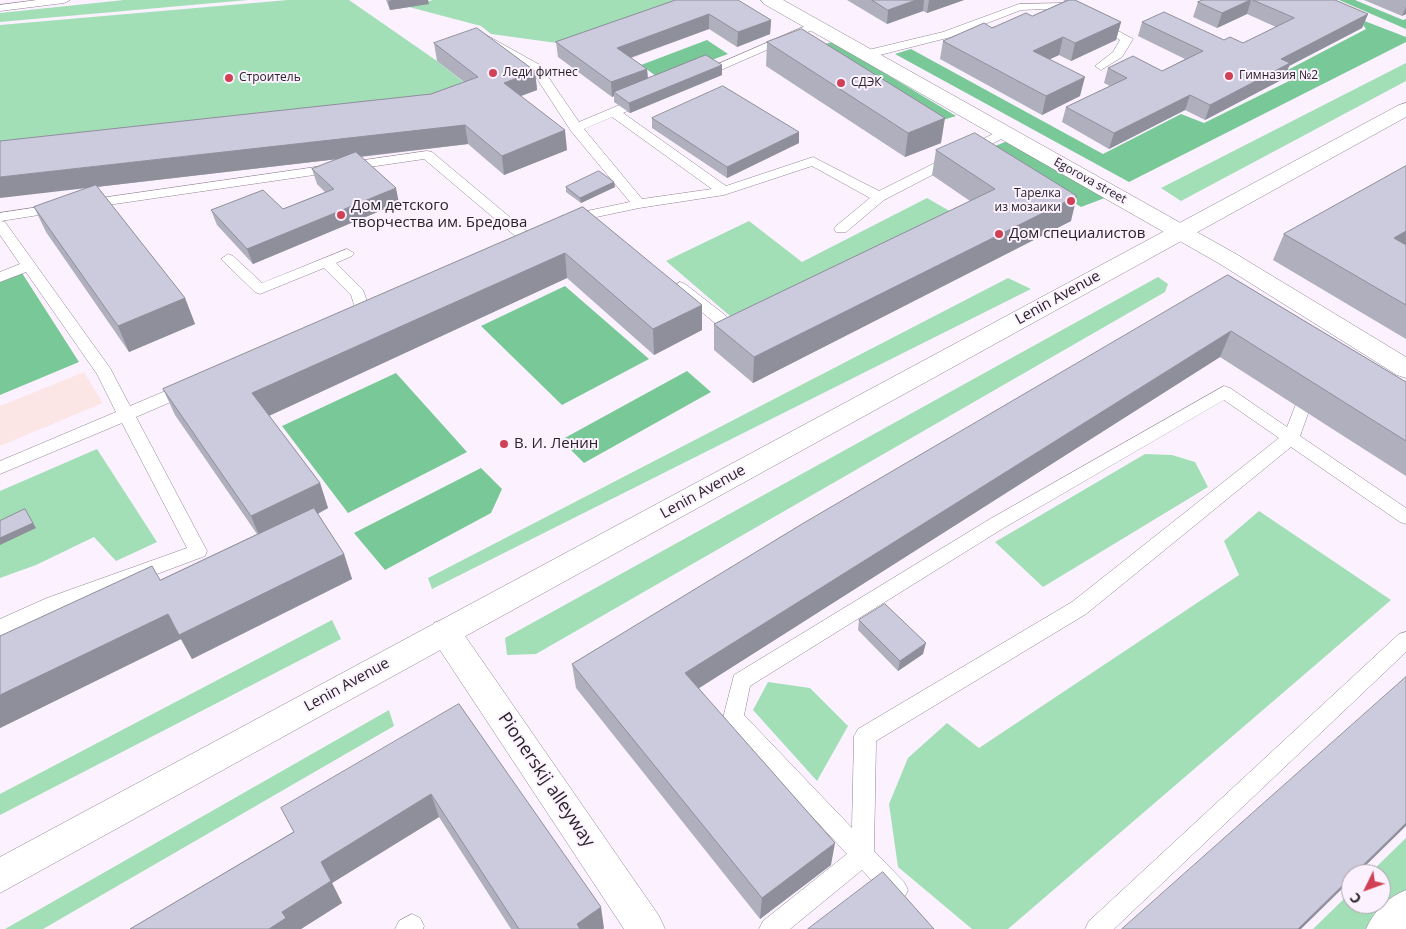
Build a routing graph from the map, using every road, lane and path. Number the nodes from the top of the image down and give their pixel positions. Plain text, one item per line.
1 (64, 0) edge
2 (770, 0) edge
3 (1063, 5) edge
4 (0, 8) edge
5 (1088, 18) edge
6 (815, 25) junction
7 (474, 40) edge
8 (868, 54) junction
9 (1101, 66) dead end
10 (692, 78) edge
11 (656, 93) edge
12 (1406, 109) edge
13 (612, 112) junction
14 (576, 128) junction
15 (1006, 133) junction
16 (724, 191) junction
17 (879, 197) junction
18 (639, 204) junction
19 (587, 214) junction
20 (0, 217) edge
21 (0, 225) edge
22 (602, 226) edge
23 (841, 229) dead end
24 (1180, 232) junction
25 (525, 238) junction
26 (507, 246) edge
27 (347, 253) dead end
28 (228, 259) dead end
29 (326, 262) junction
30 (29, 266) junction
31 (665, 276) edge
32 (0, 277) edge
33 (380, 302) edge
34 (362, 310) junction
35 (344, 318) edge
36 (720, 319) edge
37 (1406, 369) edge
38 (203, 381) edge
39 (1302, 408) edge
40 (128, 415) junction
41 (1291, 438) junction
42 (0, 468) edge
43 (1406, 517) edge
44 (0, 628) edge
45 (445, 632) junction
46 (1406, 640) edge
47 (863, 855) junction
48 (0, 876) edge
49 (908, 902) edge
50 (1406, 908) edge
51 (646, 929) edge
52 (771, 929) edge
53 (1097, 929) edge
54 (1385, 929) edge

1 - 4 lane
2 - 6 main road, Egorova street
3 - 8 lane
5 - 9 lane
6 - 8 main road, Egorova street
6 - 10 lane
7 - 14 lane
8 - 15 main road, Egorova street
11 - 13 lane
12 - 24 main road, Lenin Avenue
13 - 14 lane
13 - 16 lane
14 - 18 lane
15 - 17 lane
15 - 24 main road, Egorova street
16 - 17 lane
16 - 18 lane
17 - 23 lane
18 - 19 lane
19 - 22 lane
19 - 25 lane
20 - 25 lane
21 - 30 lane
24 - 37 main road, Egorova street
24 - 45 main road, Lenin Avenue
25 - 26 lane
27 - 29 lane
28 - 29 lane
29 - 34 lane
30 - 32 lane
30 - 40 lane
31 - 36 lane
33 - 34 lane
34 - 35 lane
38 - 40 lane
39 - 41 lane
40 - 42 lane
40 - 44 lane
41 - 43 lane
41 - 47 lane
41 - 47 lane
45 - 48 main road, Lenin Avenue
45 - 51 main road, Pionerskij alleyway
46 - 53 lane
47 - 49 lane
47 - 52 lane
50 - 54 main road

